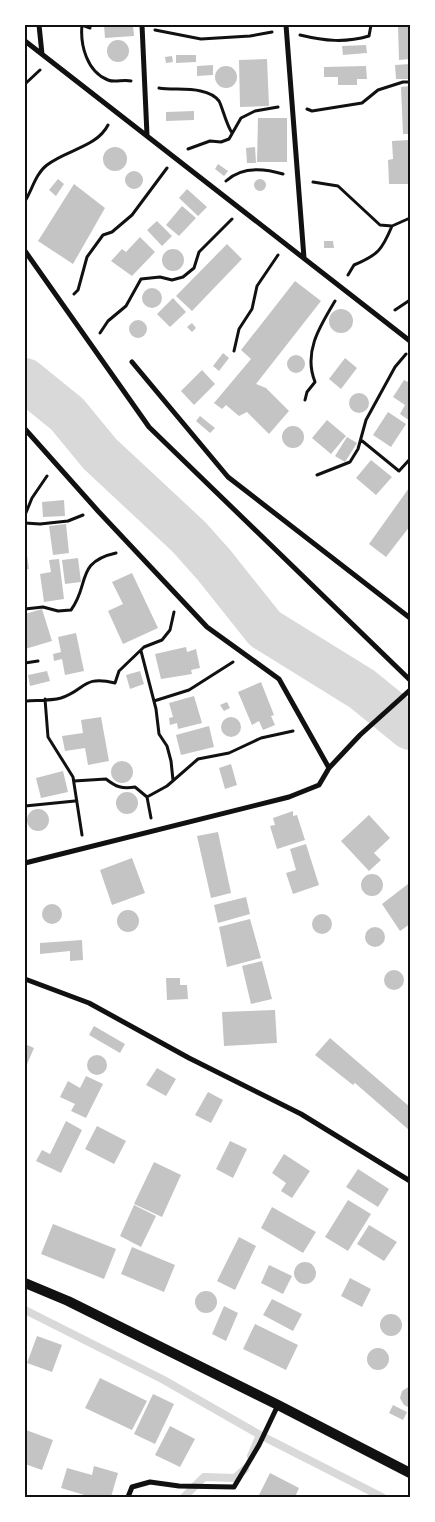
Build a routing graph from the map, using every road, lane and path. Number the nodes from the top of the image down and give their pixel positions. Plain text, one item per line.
1 (39, 25) edge
2 (82, 25) edge
3 (286, 25) edge
4 (371, 25) edge
5 (142, 27) edge
6 (90, 28) dead end
7 (286, 32) junction
8 (25, 41) edge
9 (42, 54) junction
10 (48, 59) junction
11 (410, 82) edge
12 (25, 84) edge
13 (144, 86) junction
14 (292, 103) junction
15 (268, 110) dead end
16 (116, 111) junction
17 (232, 133) junction
18 (147, 135) junction
19 (175, 158) junction
20 (241, 171) dead end
21 (298, 180) junction
22 (25, 201) edge
23 (242, 210) junction
24 (410, 218) edge
25 (392, 226) junction
26 (286, 244) junction
27 (25, 251) edge
28 (304, 258) junction
29 (342, 288) junction
30 (63, 305) junction
31 (410, 341) edge
32 (92, 346) junction
33 (410, 350) edge
34 (234, 351) dead end
35 (132, 362) dead end
36 (305, 400) dead end
37 (25, 429) edge
38 (361, 440) junction
39 (410, 459) edge
40 (55, 463) junction
41 (317, 475) dead end
42 (98, 511) junction
43 (25, 515) edge
44 (25, 523) edge
45 (129, 544) junction
46 (183, 602) junction
47 (25, 609) edge
48 (410, 618) edge
49 (141, 651) junction
50 (243, 653) junction
51 (38, 661) dead end
52 (25, 663) edge
53 (410, 680) edge
54 (410, 690) edge
55 (45, 699) junction
56 (25, 701) edge
57 (154, 701) junction
58 (306, 727) junction
59 (329, 768) junction
60 (173, 780) junction
61 (74, 781) junction
62 (146, 797) junction
63 (75, 801) junction
64 (25, 806) edge
65 (155, 830) junction
66 (83, 848) junction
67 (25, 863) edge
68 (25, 979) edge
69 (410, 1181) edge
70 (25, 1283) edge
71 (278, 1405) junction
72 (410, 1473) edge
73 (128, 1497) edge

1 - 9 street
2 - 6 path
2 - 13 path
3 - 7 street
4 - 7 path
5 - 7 path
5 - 13 street
7 - 14 street
8 - 9 street
9 - 10 street
10 - 12 path
10 - 16 street
11 - 14 path
13 - 17 path
13 - 18 street
14 - 21 street
15 - 17 path
16 - 18 street
16 - 22 path
17 - 19 path
18 - 19 street
19 - 23 street
19 - 30 path
20 - 21 path
21 - 25 path
21 - 28 street
23 - 26 street
23 - 32 path
24 - 25 path
25 - 29 path
26 - 28 street
26 - 34 path
27 - 30 street
28 - 29 street
29 - 31 street
29 - 36 path
30 - 32 street
32 - 53 street
33 - 38 path
35 - 48 street
37 - 40 street
38 - 39 path
38 - 41 path
40 - 42 street
40 - 43 path
42 - 44 path
42 - 45 street
45 - 46 street
45 - 47 path
46 - 49 path
46 - 50 street
49 - 55 path
49 - 57 path
50 - 57 path
50 - 58 street
51 - 52 path
54 - 59 street
55 - 56 path
55 - 61 path
57 - 60 path
58 - 59 street
58 - 60 path
59 - 65 street
60 - 62 path
61 - 62 path
61 - 63 path
62 - 65 path
63 - 64 path
63 - 66 path
65 - 66 street
66 - 67 street
68 - 69 street
70 - 71 main road
71 - 72 main road
71 - 73 street

